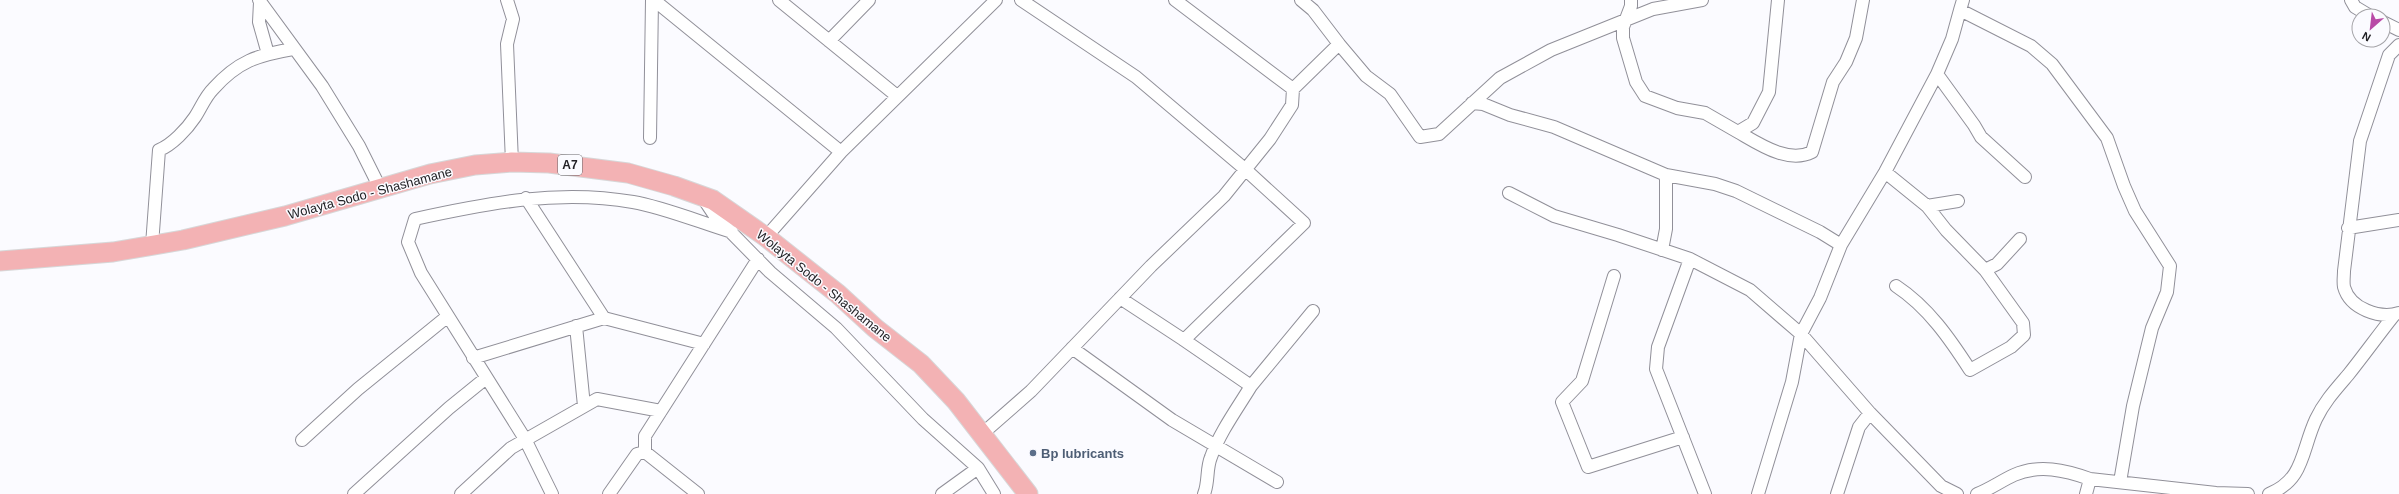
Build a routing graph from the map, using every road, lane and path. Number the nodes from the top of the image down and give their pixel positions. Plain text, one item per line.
1 (507, 0) edge
2 (653, 0) edge
3 (779, 0) edge
4 (869, 0) edge
5 (996, 0) edge
6 (1021, 0) edge
7 (1175, 0) edge
8 (1302, 0) edge
9 (1631, 0) edge
10 (1702, 0) edge
11 (1778, 0) edge
12 (1863, 0) edge
13 (2351, 0) edge
14 (259, 1) edge
15 (1962, 5) edge
16 (2357, 8) edge
17 (1627, 18) junction
18 (829, 41) junction
19 (1339, 44) junction
20 (2399, 45) edge
21 (293, 49) junction
22 (268, 54) junction
23 (1937, 74) junction
24 (1293, 88) junction
25 (897, 96) junction
26 (1472, 103) junction
27 (1738, 132) junction
28 (650, 138) dead end
29 (842, 152) junction
30 (512, 162) junction
31 (1246, 170) junction
32 (1885, 172) junction
33 (1666, 175) junction
34 (2025, 177) dead end
35 (380, 188) junction
36 (1509, 193) dead end
37 (701, 196) junction
38 (526, 198) junction
39 (1958, 201) dead end
40 (1927, 206) junction
41 (2399, 220) edge
42 (2348, 228) junction
43 (732, 232) junction
44 (766, 237) junction
45 (2020, 239) dead end
46 (152, 245) junction
47 (1841, 245) junction
48 (1662, 250) junction
49 (758, 259) junction
50 (1690, 260) junction
51 (0, 261) edge
52 (1985, 270) junction
53 (1614, 276) dead end
54 (1896, 286) dead end
55 (1120, 298) junction
56 (1313, 312) dead end
57 (2397, 314) edge
58 (448, 316) junction
59 (604, 318) junction
60 (576, 326) junction
61 (1801, 334) junction
62 (1184, 340) junction
63 (704, 344) junction
64 (1072, 348) junction
65 (473, 358) junction
66 (486, 378) junction
67 (1250, 386) junction
68 (584, 406) junction
69 (661, 411) junction
70 (1870, 413) junction
71 (982, 434) junction
72 (1683, 437) junction
73 (525, 439) junction
74 (302, 440) dead end
75 (1216, 446) junction
76 (644, 452) junction
77 (978, 468) junction
78 (2090, 479) junction
79 (1277, 482) dead end
80 (2120, 482) junction
81 (354, 494) edge
82 (461, 494) edge
83 (552, 494) edge
84 (609, 494) edge
85 (698, 494) edge
86 (942, 494) edge
87 (994, 494) edge
88 (1028, 494) edge
89 (1204, 494) edge
90 (1705, 494) edge
91 (1758, 494) edge
92 (1837, 494) edge
93 (1957, 494) edge
94 (1977, 494) edge
95 (2086, 494) edge
96 (2248, 494) edge
97 (2269, 494) edge

1 - 30 street
2 - 28 street
2 - 29 street
3 - 18 street
4 - 18 street
5 - 25 street
6 - 31 street
7 - 24 street
8 - 19 street
9 - 17 street
10 - 17 street
11 - 27 street
12 - 27 street
13 - 16 street
14 - 21 street
14 - 22 street
15 - 23 street
15 - 80 street
17 - 26 street
17 - 27 street
18 - 25 street
19 - 24 street
19 - 26 street
20 - 42 street
21 - 22 street
21 - 35 street
22 - 46 street
23 - 32 street
23 - 34 street
24 - 31 street
25 - 29 street
26 - 33 street
29 - 44 street
30 - 35 highway, Wolayta Sodo - Shashamane / A7
30 - 37 highway, Wolayta Sodo - Shashamane / A7
31 - 55 street
31 - 62 street
32 - 40 street
32 - 47 street
33 - 47 street
33 - 48 street
35 - 46 highway, Wolayta Sodo - Shashamane / A7
36 - 48 street
37 - 43 street
37 - 44 highway, Wolayta Sodo - Shashamane / A7
38 - 43 street
38 - 58 street
38 - 59 street
39 - 40 street
40 - 52 street
41 - 42 street
42 - 57 street
43 - 49 street
44 - 71 highway, Wolayta Sodo - Shashamane / A7
45 - 52 street
46 - 51 highway, Wolayta Sodo - Shashamane / A7
47 - 61 street
48 - 50 street
49 - 63 street
49 - 77 street
50 - 61 street
50 - 72 street
52 - 54 street
53 - 72 street
55 - 62 street
55 - 64 street
56 - 67 street
57 - 97 street
58 - 65 street
58 - 74 street
59 - 60 street
59 - 63 street
60 - 65 street
60 - 68 street
61 - 70 street
61 - 91 street
62 - 67 street
63 - 69 street
64 - 71 street
64 - 75 street
65 - 66 street
66 - 73 street
66 - 81 street
67 - 75 street
68 - 69 street
68 - 73 street
69 - 76 street
70 - 92 street
70 - 93 street
71 - 88 highway, Wolayta Sodo - Shashamane / A7
72 - 90 street
73 - 82 street
73 - 83 street
75 - 79 street
75 - 89 street
76 - 84 street
76 - 85 street
77 - 86 street
77 - 87 street
78 - 80 street
78 - 94 street
78 - 95 street
80 - 96 street

